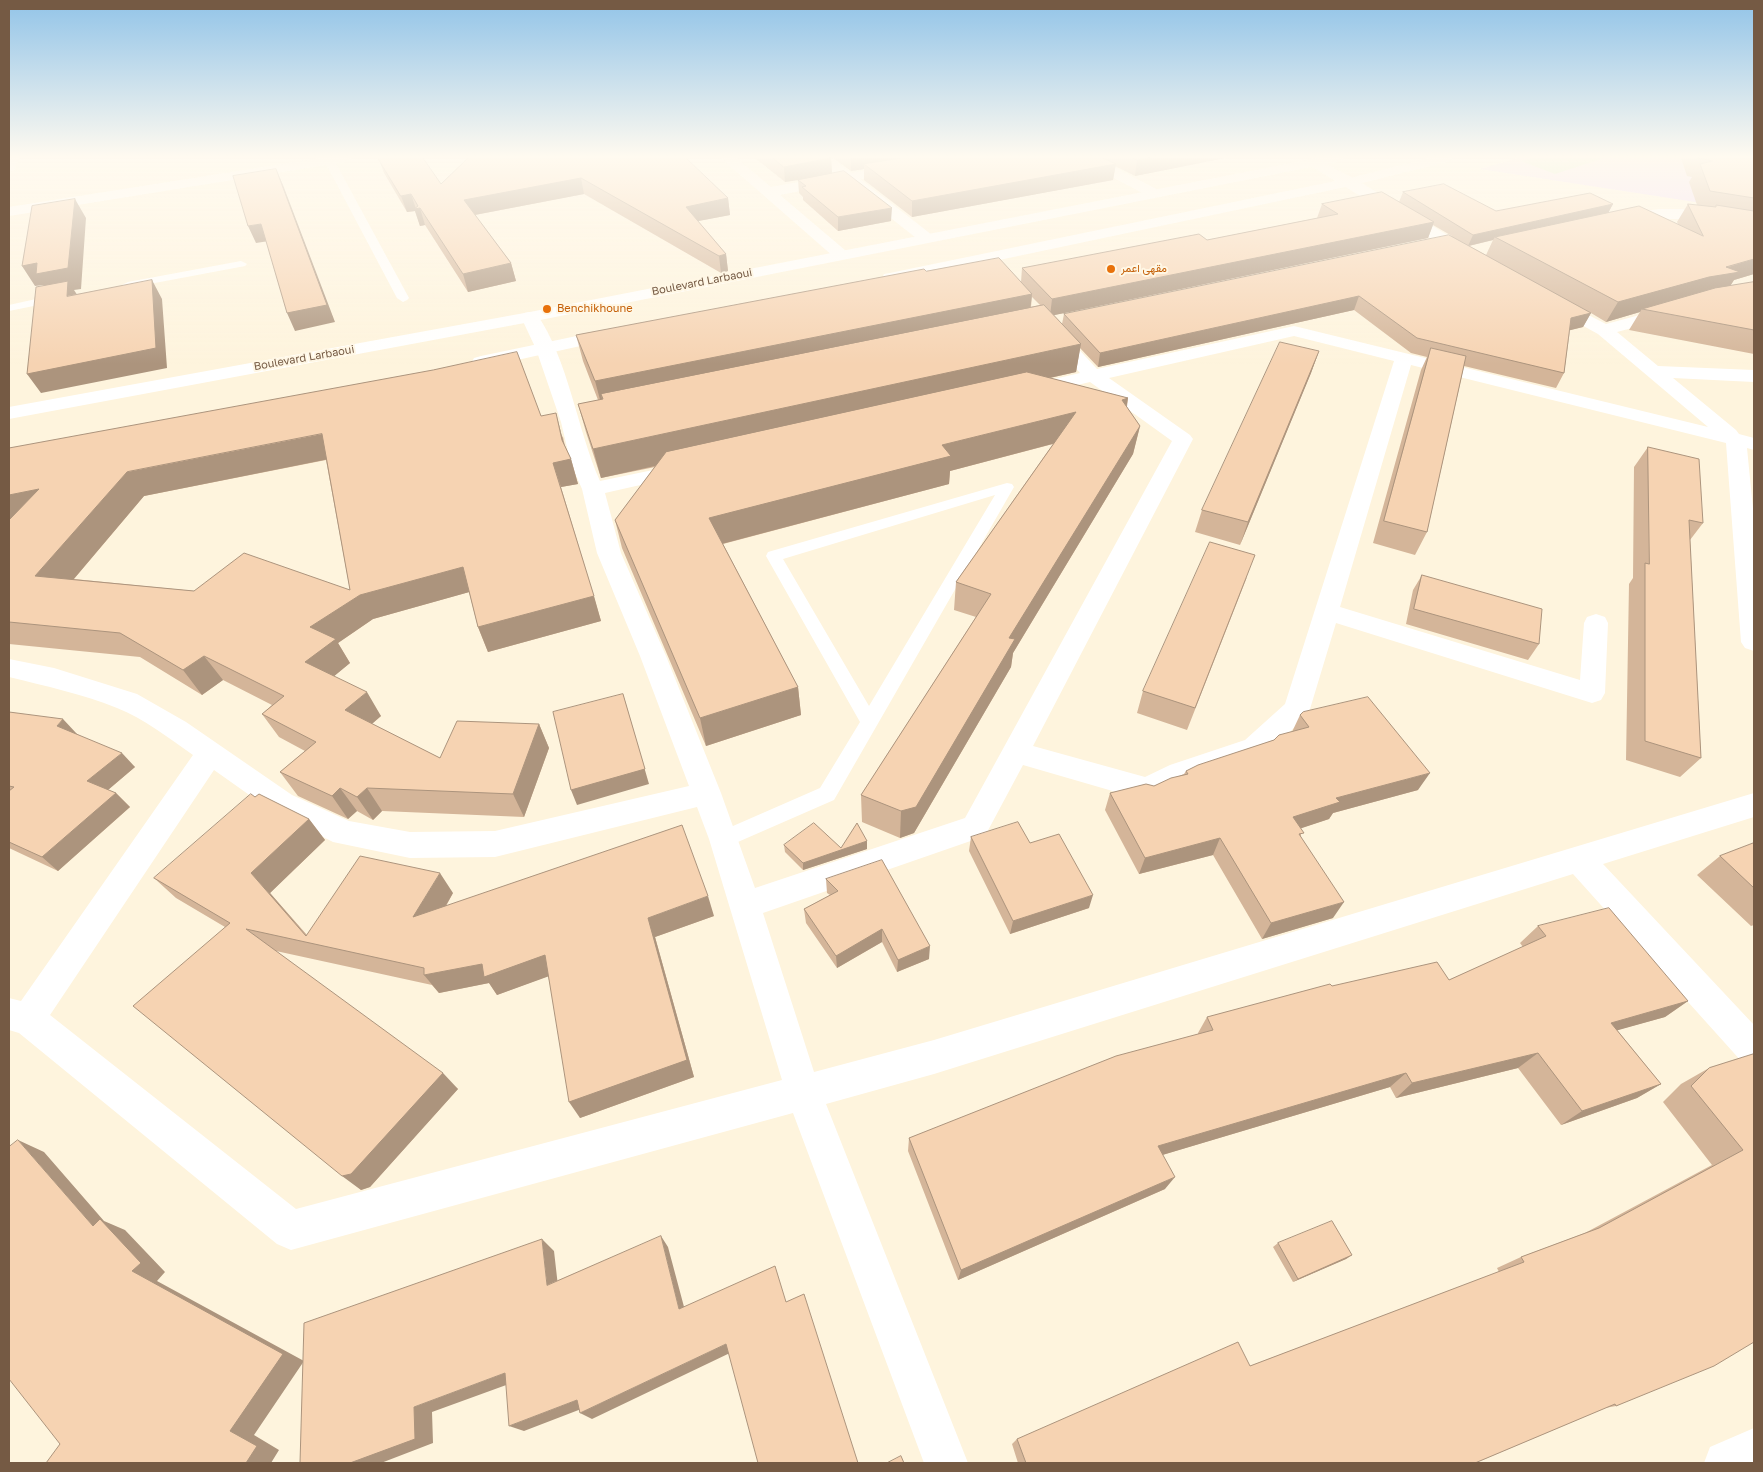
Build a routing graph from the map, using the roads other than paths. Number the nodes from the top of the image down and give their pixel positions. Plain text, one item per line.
1 (369, 227) edge
2 (809, 227) edge
3 (912, 227) edge
4 (983, 227) edge
5 (1139, 227) edge
6 (1423, 227) edge
7 (926, 238) junction
8 (1447, 241) junction
9 (1427, 245) edge
10 (840, 254) junction
11 (1484, 256) edge
12 (986, 259) junction
13 (241, 264) dead end
14 (998, 272) edge
15 (870, 282) edge
16 (115, 287) edge
17 (67, 297) edge
18 (1544, 297) edge
19 (403, 298) dead end
20 (1687, 306) edge
21 (9, 308) edge
22 (530, 317) junction
23 (1066, 321) edge
24 (629, 330) edge
25 (1604, 330) junction
26 (545, 349) junction
27 (1404, 358) junction
28 (468, 364) edge
29 (1653, 371) junction
30 (1093, 376) junction
31 (1754, 376) edge
32 (1016, 394) edge
33 (9, 413) edge
34 (1748, 444) edge
35 (704, 464) edge
36 (593, 489) junction
37 (1326, 612) junction
38 (1596, 623) dead end
39 (1754, 642) edge
40 (9, 668) edge
41 (870, 722) junction
42 (1016, 752) junction
43 (210, 753) junction
44 (707, 793) junction
45 (1754, 805) edge
46 (724, 839) junction
47 (1579, 859) junction
48 (744, 905) junction
49 (18, 1016) edge
50 (1754, 1050) edge
51 (803, 1092) junction
52 (1754, 1450) edge
53 (946, 1463) edge
54 (1726, 1463) edge

1 - 19 lane
2 - 10 street
3 - 7 street
4 - 7 street, Boulevard Larbaoui
5 - 12 street
6 - 8 street
7 - 10 street, Boulevard Larbaoui
8 - 9 street
8 - 11 street
10 - 22 street, Boulevard Larbaoui
12 - 14 street
12 - 15 street
13 - 16 lane
17 - 21 lane
18 - 25 street
20 - 25 street
22 - 26 street
22 - 33 street, Boulevard Larbaoui
23 - 30 street
24 - 26 street
25 - 29 street
26 - 28 street
26 - 36 street
27 - 30 street
27 - 34 street
27 - 37 street
29 - 31 street
29 - 34 street
30 - 32 street
30 - 42 street
34 - 39 street
35 - 36 street
36 - 44 street
37 - 38 street
37 - 42 street
40 - 43 street
41 - 41 lane
41 - 46 lane
42 - 48 street
43 - 44 street
43 - 49 street
44 - 46 street
45 - 47 street
46 - 48 street
47 - 50 street
47 - 51 street
48 - 51 street
49 - 51 street
51 - 53 street
52 - 54 street

